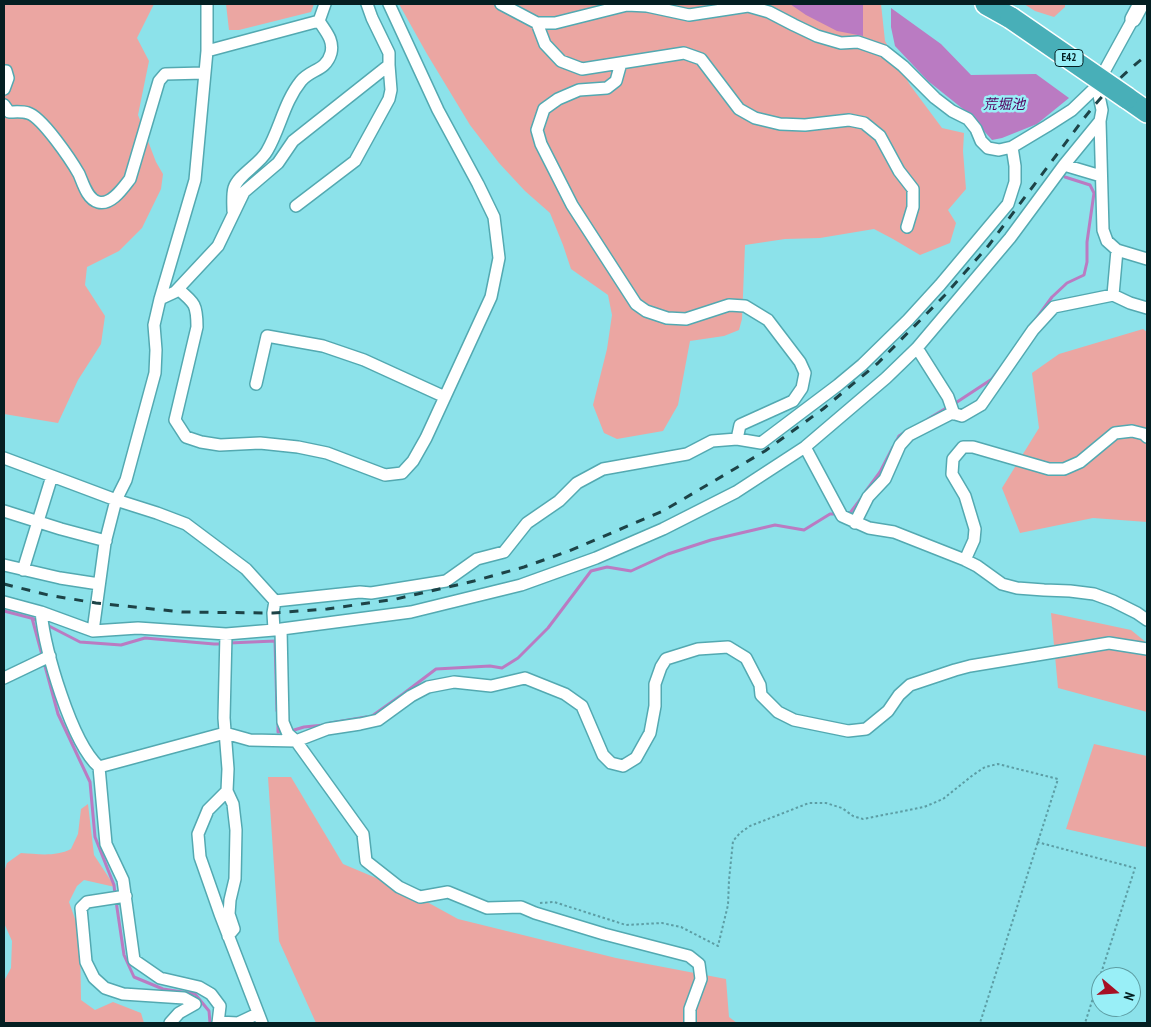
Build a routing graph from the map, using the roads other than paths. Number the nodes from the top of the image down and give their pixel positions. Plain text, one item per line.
1 (207, 4) edge
2 (325, 4) edge
3 (367, 4) edge
4 (388, 4) edge
5 (501, 4) edge
6 (986, 4) edge
7 (1141, 4) edge
8 (372, 18) junction
9 (1133, 20) joint
10 (320, 22) junction
11 (537, 23) junction
12 (207, 51) junction
13 (620, 63) junction
14 (389, 65) junction
15 (4, 71) edge
16 (204, 73) junction
17 (1098, 86) junction
18 (4, 89) edge
19 (4, 105) edge
20 (1147, 112) edge
21 (1100, 121) junction
22 (1012, 147) junction
23 (1064, 165) junction
24 (1101, 176) junction
25 (296, 206) dead end
26 (233, 215) junction
27 (907, 227) dead end
28 (1117, 250) junction
29 (1147, 259) edge
30 (178, 289) junction
31 (1113, 295) junction
32 (160, 299) junction
33 (1147, 308) edge
34 (917, 348) junction
35 (256, 384) dead end
36 (445, 397) junction
37 (954, 414) junction
38 (1147, 437) edge
39 (737, 439) junction
40 (805, 447) junction
41 (4, 458) edge
42 (52, 476) junction
43 (116, 500) junction
44 (4, 511) edge
45 (38, 522) junction
46 (855, 523) junction
47 (106, 541) junction
48 (965, 560) junction
49 (4, 565) edge
50 (24, 570) junction
51 (99, 584) junction
52 (276, 600) junction
53 (4, 602) edge
54 (41, 612) junction
55 (1147, 620) edge
56 (278, 630) junction
57 (93, 632) junction
58 (226, 634) junction
59 (1147, 649) edge
60 (50, 656) junction
61 (4, 678) edge
62 (226, 734) junction
63 (296, 741) junction
64 (99, 767) junction
65 (227, 791) junction
66 (126, 896) junction
67 (228, 936) junction
68 (260, 1019) edge
69 (170, 1023) edge
70 (218, 1023) edge
71 (690, 1023) edge

1 - 12 street
2 - 10 street
3 - 8 street
4 - 8 street
4 - 36 street
5 - 11 street
6 - 20 highway, E42, bridge
7 - 9 street
8 - 14 street
9 - 17 street
10 - 12 street
10 - 26 street
11 - 13 street
11 - 22 street
12 - 16 street
13 - 27 street
13 - 39 street
14 - 25 street
14 - 26 street
15 - 18 street
16 - 19 street
16 - 32 street
17 - 21 street
17 - 22 street
21 - 23 street
21 - 24 street
22 - 39 street
23 - 24 street
23 - 34 street
24 - 28 street
26 - 30 street
28 - 29 street
28 - 31 street
30 - 32 street
30 - 36 street
31 - 33 street
31 - 37 street
32 - 43 street
34 - 37 street
34 - 40 street
35 - 36 street
37 - 46 street
38 - 48 street
39 - 52 street
40 - 46 street
40 - 56 street
41 - 42 street
42 - 43 street
42 - 45 street
43 - 47 street
43 - 52 street
44 - 45 street
45 - 47 street
45 - 50 street
46 - 48 street
47 - 51 street
48 - 55 street
49 - 50 street
50 - 51 street
51 - 57 street
52 - 56 street
53 - 54 street
54 - 57 street
54 - 60 street
56 - 58 street
56 - 63 street
57 - 58 street
58 - 62 street
59 - 63 street
60 - 61 street
60 - 64 street
62 - 63 street
62 - 64 street
62 - 65 street
63 - 71 street
64 - 66 street
65 - 67 street
65 - 67 street
66 - 69 street
66 - 70 street
67 - 68 street
68 - 70 street

